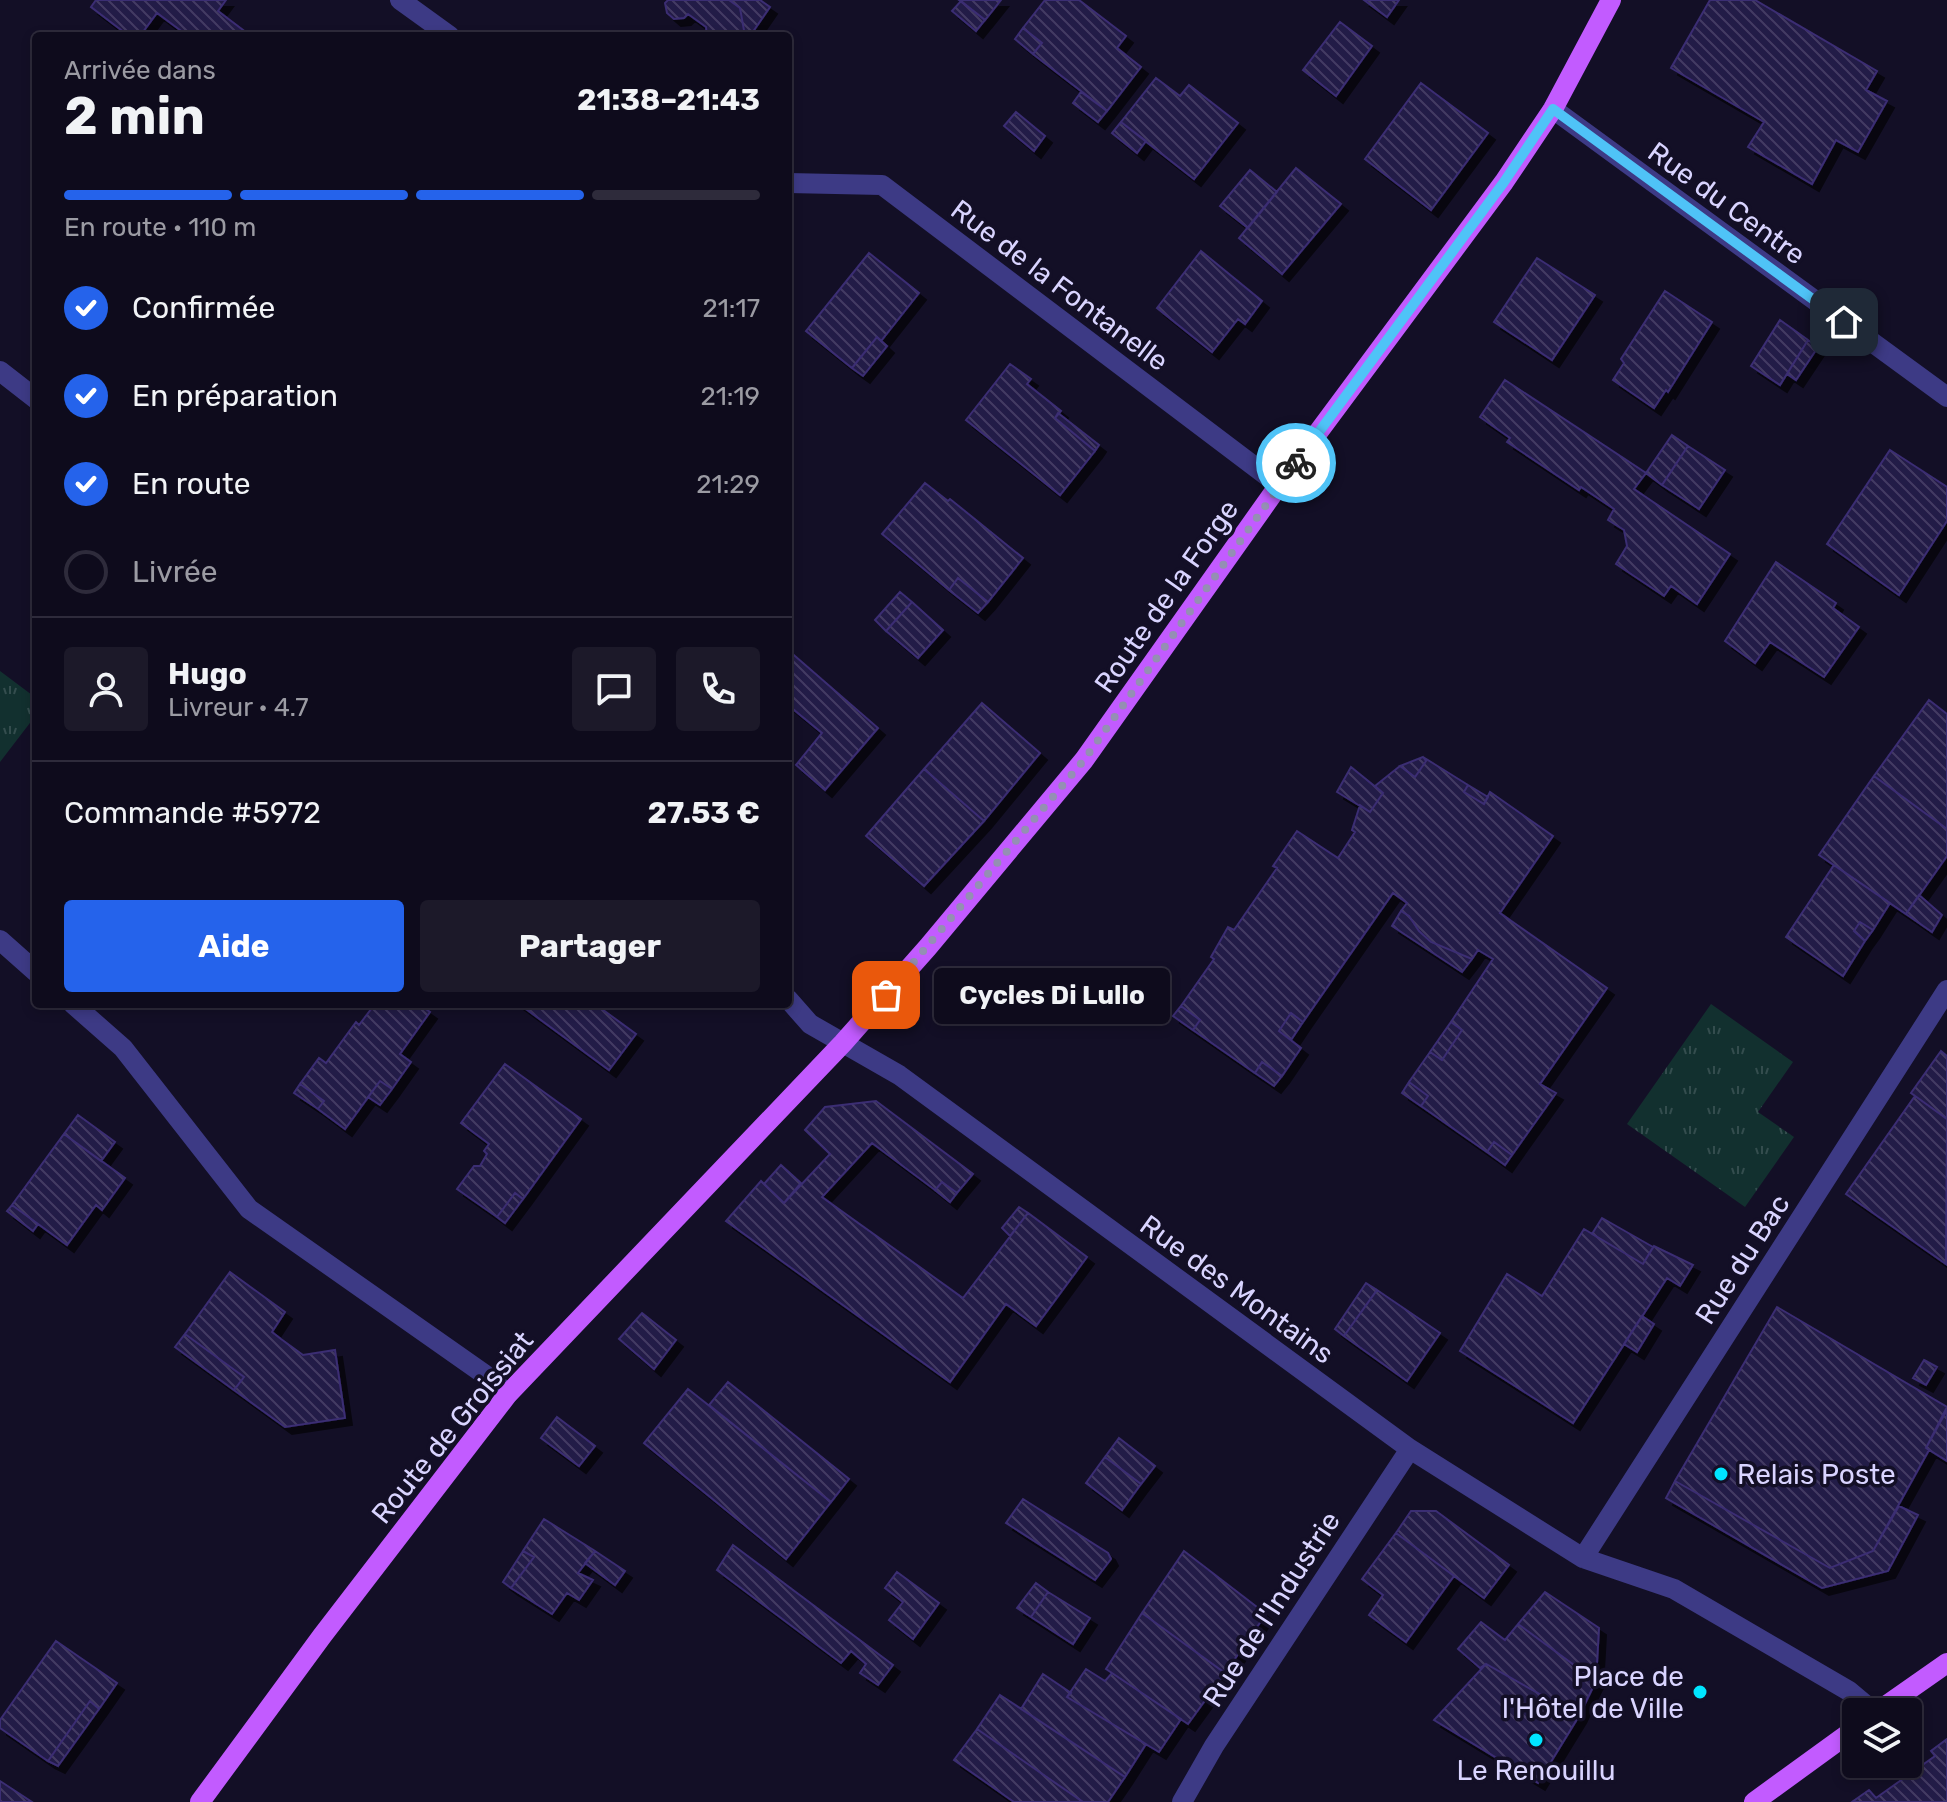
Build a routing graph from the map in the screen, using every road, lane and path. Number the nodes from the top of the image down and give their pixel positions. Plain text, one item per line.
1 (400, 0) edge
2 (1611, 0) edge
3 (444, 32) edge
4 (1553, 109) junction
5 (792, 183) edge
6 (0, 371) edge
7 (32, 396) edge
8 (1947, 397) edge
9 (1279, 485) junction
10 (0, 940) edge
11 (32, 968) edge
12 (1947, 990) edge
13 (792, 1004) edge
14 (78, 1008) edge
15 (843, 1043) junction
16 (508, 1394) junction
17 (1410, 1449) junction
18 (1583, 1558) junction
19 (1947, 1663) edge
20 (1858, 1698) edge
21 (1896, 1698) edge
22 (1842, 1738) edge
23 (200, 1802) edge
24 (1182, 1802) edge
25 (1754, 1802) edge

1 - 3 street
2 - 4 main road, Route de la Forge
4 - 8 street, Rue du Centre
4 - 9 main road, Route de la Forge
5 - 9 street, Rue de la Fontanelle
6 - 7 street
9 - 15 main road, Route de la Forge
10 - 11 street
12 - 18 street, Rue du Bac
13 - 15 street, Rue des Montains
14 - 16 street
15 - 16 main road, Route de Groissiat
15 - 17 street, Rue des Montains
16 - 23 main road, Route de Groissiat
17 - 18 street, Rue des Montains
17 - 24 street, Rue de l'Industrie
18 - 20 street, Rue des Montains
19 - 21 main road
22 - 25 main road

